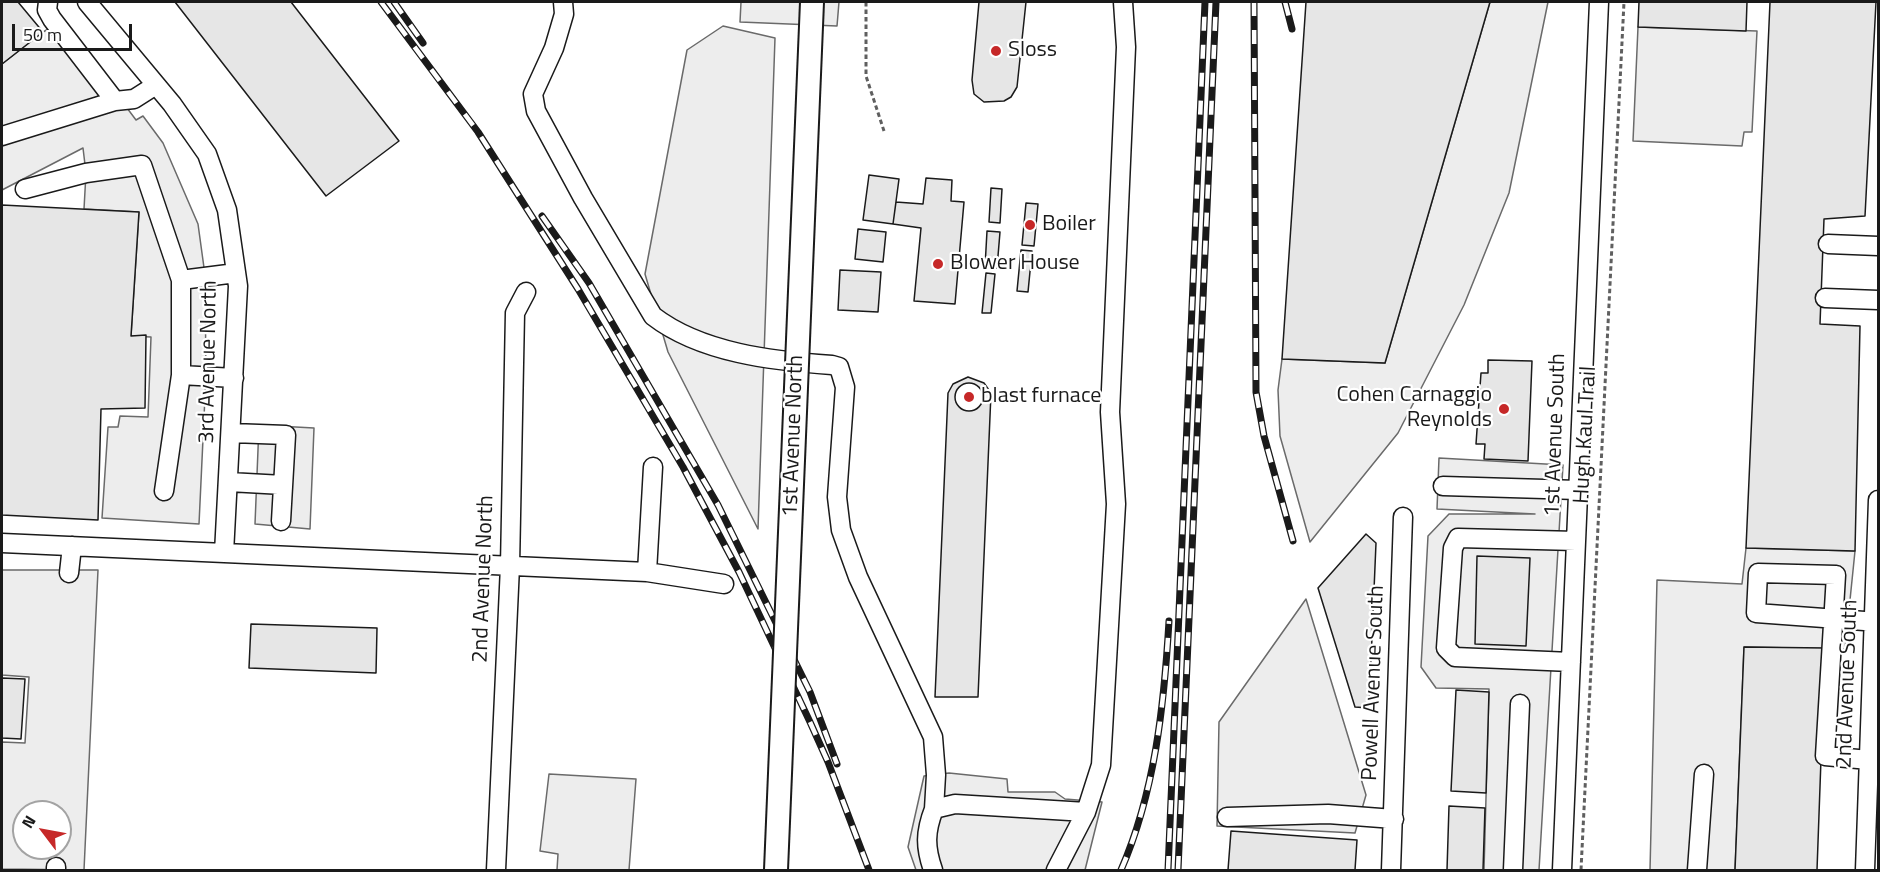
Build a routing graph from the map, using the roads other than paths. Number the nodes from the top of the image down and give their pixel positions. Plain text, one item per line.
1 (48, 2) edge
2 (87, 2) edge
3 (563, 2) edge
4 (812, 2) edge
5 (1123, 2) edge
6 (1599, 2) edge
7 (156, 85) junction
8 (116, 101) junction
9 (2, 136) edge
10 (25, 189) dead end
11 (1828, 244) dead end
12 (1878, 246) edge
13 (236, 273) junction
14 (181, 280) junction
15 (526, 292) dead end
16 (1825, 298) dead end
17 (1878, 300) edge
18 (181, 375) junction
19 (234, 378) junction
20 (232, 433) junction
21 (653, 467) dead end
22 (229, 482) junction
23 (283, 485) junction
24 (1443, 486) dead end
25 (1578, 490) junction
26 (164, 491) dead end
27 (1878, 500) edge
28 (1402, 517) dead end
29 (281, 521) dead end
30 (1576, 541) junction
31 (2, 543) edge
32 (72, 546) junction
33 (224, 553) junction
34 (510, 566) junction
35 (647, 572) junction
36 (69, 573) dead end
37 (724, 584) dead end
38 (1834, 617) junction
39 (1876, 622) edge
40 (1571, 662) junction
41 (1520, 704) dead end
42 (1869, 760) junction
43 (1704, 774) dead end
44 (934, 809) junction
45 (1086, 813) junction
46 (1227, 817) dead end
47 (1394, 819) junction
48 (496, 870) edge
49 (776, 870) edge
50 (933, 870) edge
51 (1056, 870) edge
52 (1391, 870) edge
53 (1513, 870) edge
54 (1562, 870) edge
55 (1697, 870) edge
56 (1865, 870) edge

1 - 8 street
2 - 7 street, 3rd Avenue North
3 - 44 street
4 - 49 main road, 1st Avenue North, bridge
5 - 45 street
6 - 25 street, 1st Avenue South
7 - 8 street
7 - 13 street, 3rd Avenue North
8 - 9 street
10 - 14 street
11 - 12 street
13 - 14 street
13 - 19 street, 3rd Avenue North
14 - 18 street
15 - 34 street, 2nd Avenue North
16 - 17 street
18 - 19 street
18 - 26 street
19 - 20 street, 3rd Avenue North
20 - 22 street, 3rd Avenue North
20 - 23 street
21 - 35 street
22 - 23 street
22 - 33 street, 3rd Avenue North
23 - 29 street
24 - 25 street
25 - 30 street, 1st Avenue South
27 - 39 street, 2nd Avenue South
28 - 47 street, Powell Avenue South
30 - 40 street, 1st Avenue South
30 - 40 street
31 - 32 street
32 - 33 street
32 - 36 street
33 - 34 street
34 - 35 street
34 - 48 street, 2nd Avenue North
35 - 37 street
38 - 38 street
38 - 39 street
38 - 42 street
39 - 42 street, 2nd Avenue South
40 - 54 street, 1st Avenue South
41 - 53 street
42 - 56 street, 2nd Avenue South
43 - 55 street
44 - 45 street
44 - 50 street
45 - 51 street
46 - 47 street
47 - 52 street, Powell Avenue South

